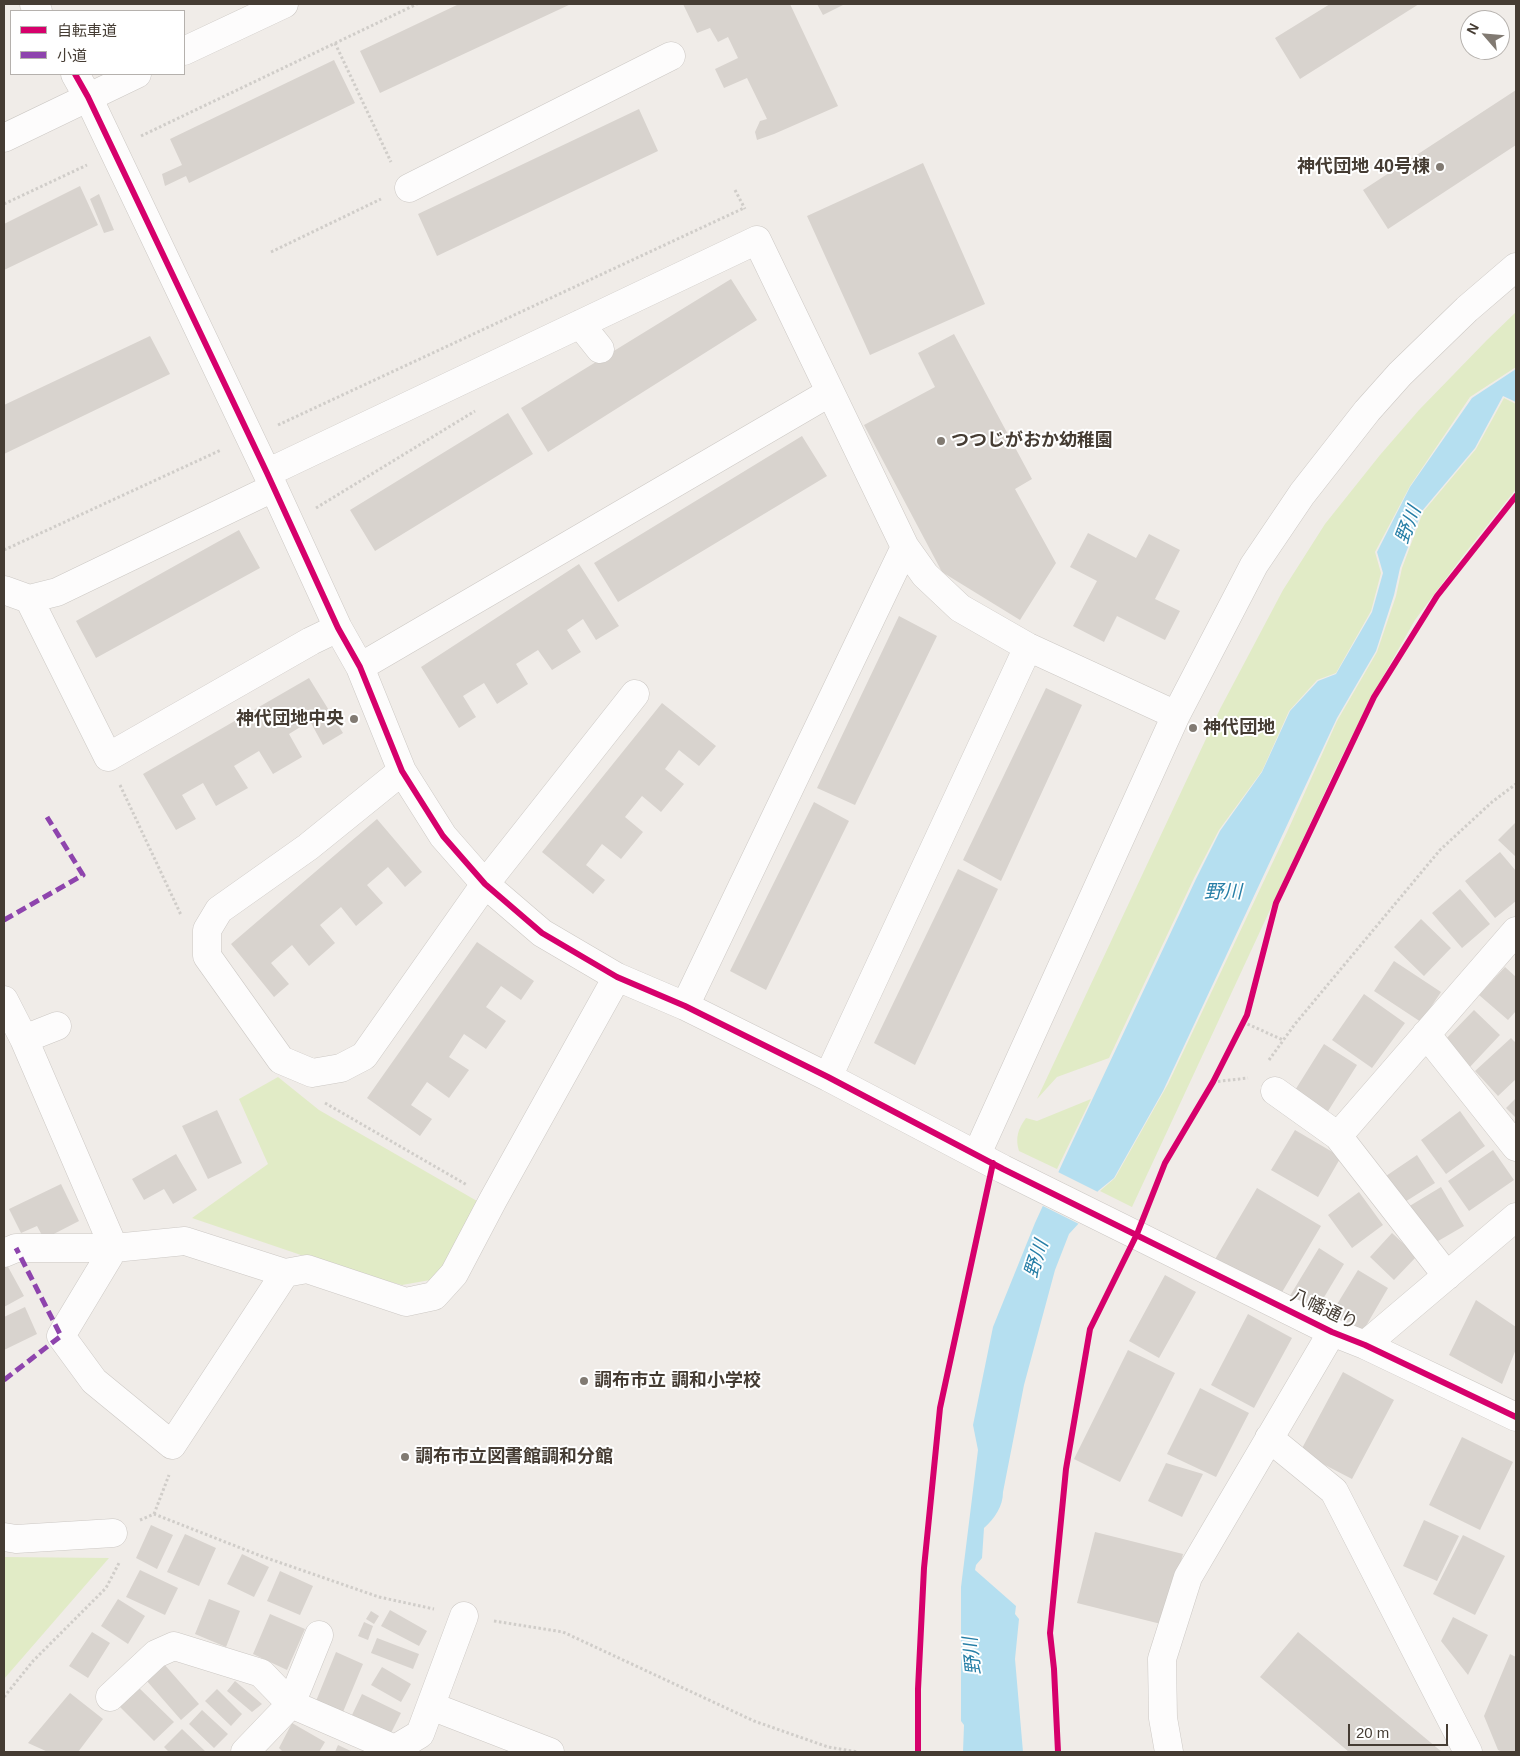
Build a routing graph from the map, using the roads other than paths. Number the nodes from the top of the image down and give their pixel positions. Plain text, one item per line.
1 (284, 4) edge
2 (185, 52) edge
3 (671, 56) dead end
4 (76, 75) edge
5 (135, 75) edge
6 (88, 97) junction
7 (4, 138) edge
8 (397, 193) road end
9 (1516, 267) edge
10 (580, 324) junction
11 (600, 349) dead end
12 (829, 393) junction
13 (270, 480) junction
14 (905, 547) junction
15 (16, 595) edge
16 (338, 628) junction
17 (1028, 647) junction
18 (360, 667) junction
19 (635, 694) dead end
20 (1176, 715) junction
21 (402, 771) junction
22 (485, 884) junction
23 (1516, 931) edge
24 (617, 978) junction
25 (4, 1000) edge
26 (685, 1006) junction
27 (57, 1026) dead end
28 (1426, 1034) junction
29 (24, 1039) junction
30 (828, 1078) junction
31 (1264, 1078) road end
32 (1338, 1136) junction
33 (1516, 1147) edge
34 (991, 1162) junction
35 (1516, 1217) edge
36 (114, 1248) junction
37 (4, 1253) edge
38 (285, 1273) junction
39 (1447, 1276) junction
40 (1332, 1332) junction
41 (1365, 1345) junction
42 (1516, 1417) edge
43 (1269, 1438) junction
44 (113, 1533) road end
45 (4, 1537) edge
46 (464, 1616) dead end
47 (319, 1635) dead end
48 (110, 1697) dead end
49 (291, 1704) junction
50 (431, 1706) junction
51 (244, 1752) edge
52 (550, 1752) edge
53 (1169, 1752) edge
54 (1468, 1752) edge

1 - 2 street
3 - 8 street
4 - 6 street, 八幡通り
5 - 6 street
6 - 7 street
6 - 13 street, 八幡通り
9 - 20 street
10 - 11 street
10 - 12 street
10 - 13 street
12 - 14 street
12 - 18 street
13 - 15 street
13 - 16 street, 八幡通り
14 - 17 street
14 - 26 street
15 - 16 street
16 - 18 street, 八幡通り
17 - 20 street
17 - 30 street
18 - 21 street, 八幡通り
19 - 22 street
20 - 34 street
21 - 22 street, 八幡通り
21 - 22 street
22 - 24 street, 八幡通り
23 - 28 street
24 - 26 street, 八幡通り
24 - 38 street
25 - 29 street
26 - 30 street, 八幡通り
27 - 29 street
28 - 32 street
28 - 33 street
29 - 36 street
30 - 34 street, 八幡通り
31 - 32 street
32 - 39 street
34 - 40 street, 八幡通り
35 - 39 street
36 - 37 street
36 - 38 street
36 - 38 street
39 - 41 street
40 - 41 street, 八幡通り
40 - 43 street
41 - 42 street, 八幡通り
43 - 53 street
43 - 54 street
44 - 45 street
46 - 50 street
47 - 49 street
48 - 49 street
49 - 50 street
49 - 51 street
50 - 52 street

